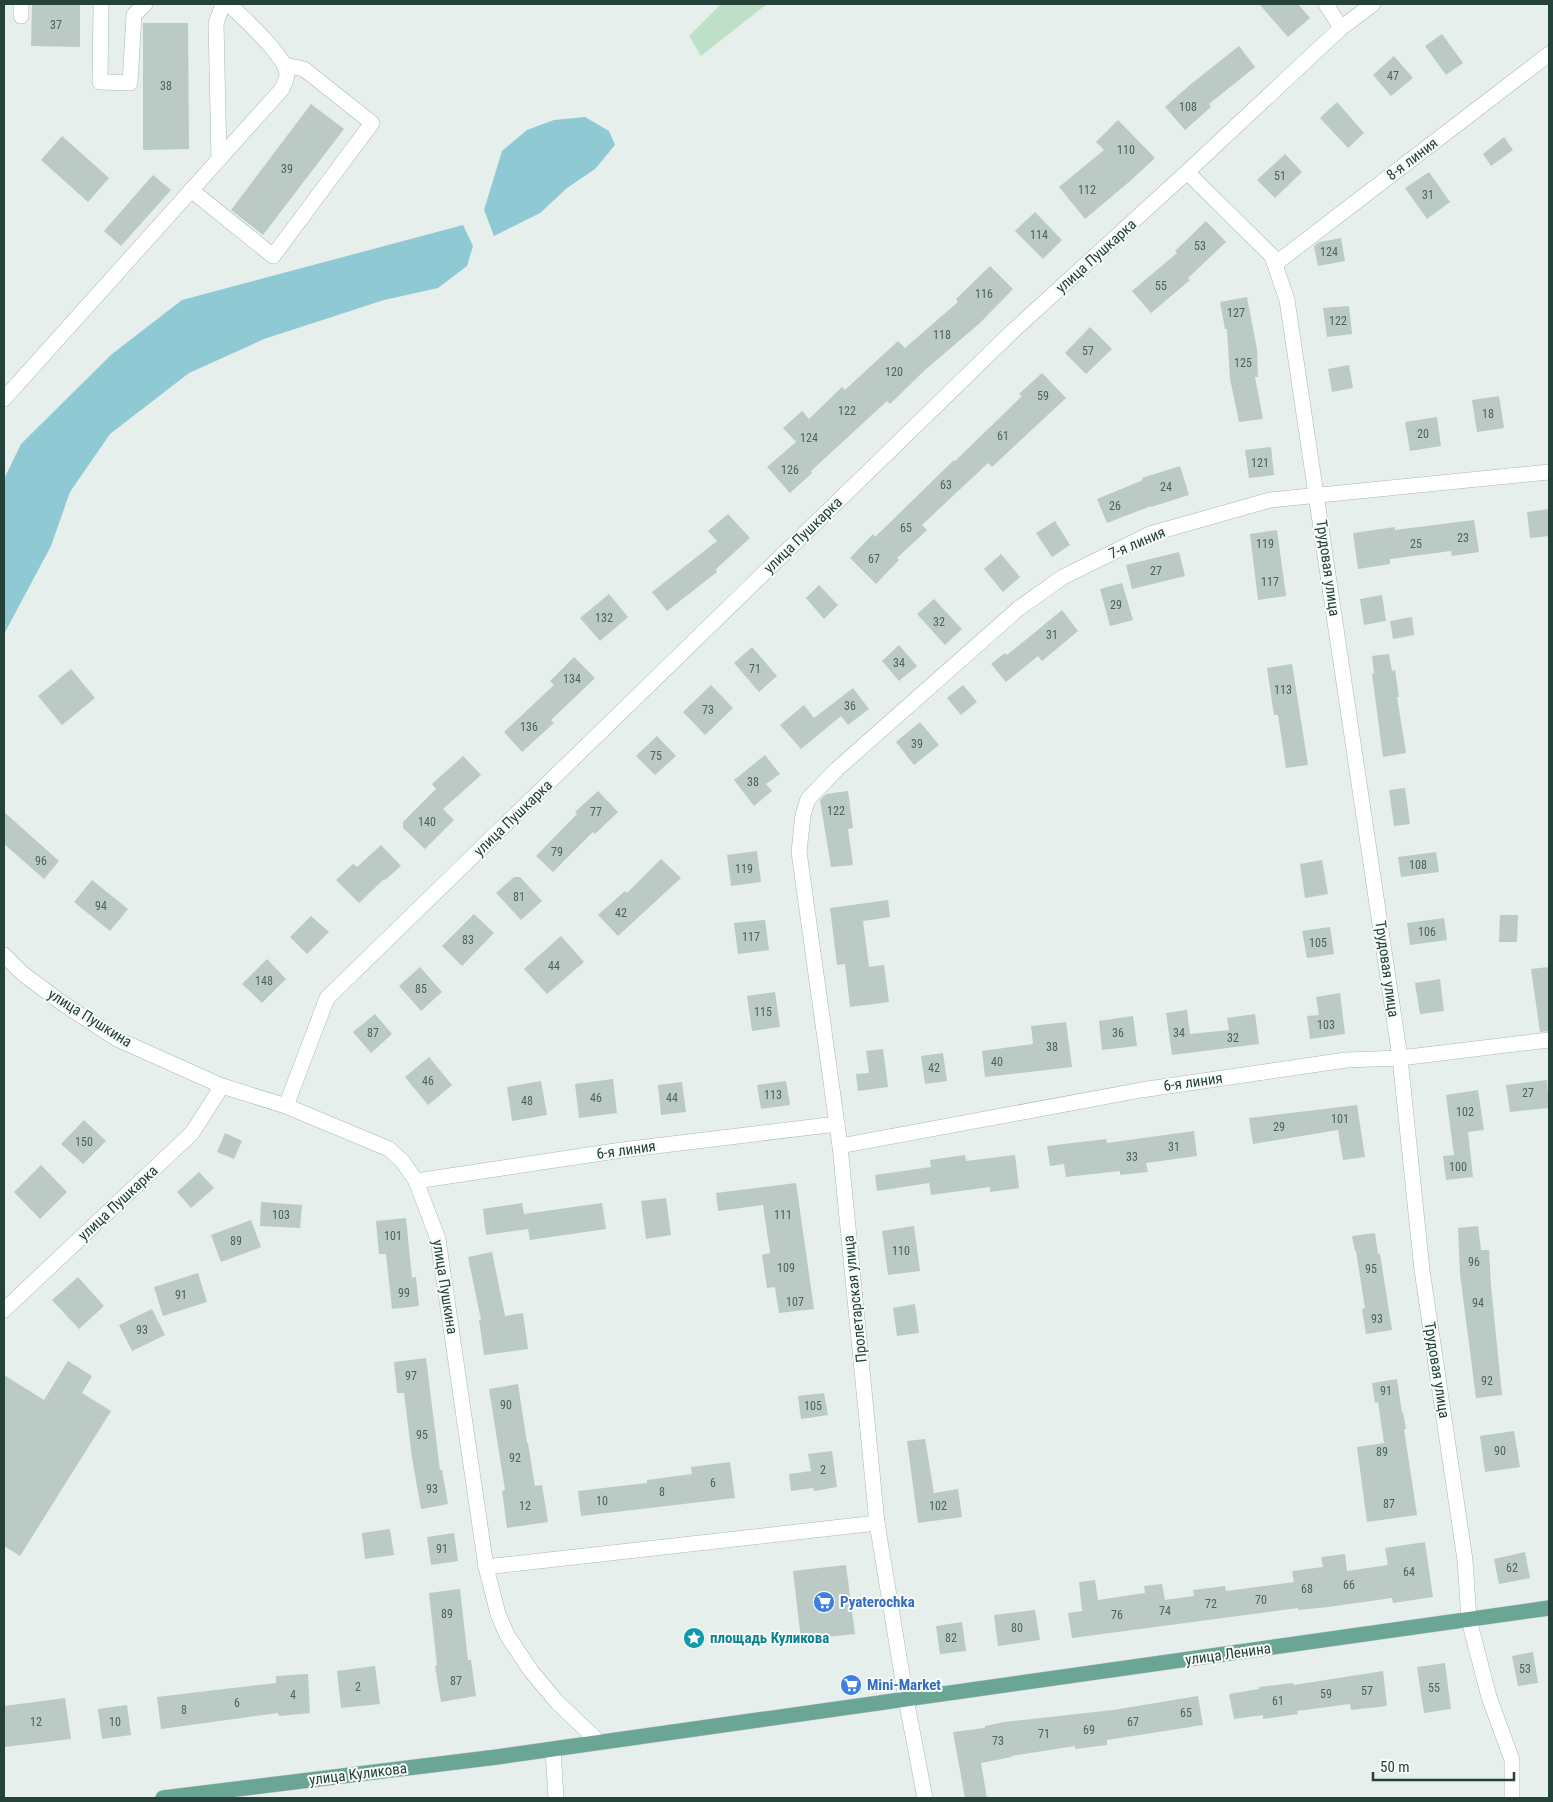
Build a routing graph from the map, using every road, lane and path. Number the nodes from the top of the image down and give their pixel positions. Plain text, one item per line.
1 (101, 4) edge
2 (145, 4) edge
3 (223, 4) edge
4 (229, 4) edge
5 (1326, 4) edge
6 (1372, 4) edge
7 (1341, 28) junction
8 (1549, 54) edge
9 (285, 65) junction
10 (219, 159) junction
11 (1187, 172) junction
12 (192, 190) junction
13 (1275, 264) junction
14 (4, 399) edge
15 (1549, 472) edge
16 (1318, 496) junction
17 (808, 799) joint
18 (4, 955) edge
19 (1549, 1040) edge
20 (1400, 1058) junction
21 (222, 1086) junction
22 (286, 1106) junction
23 (837, 1124) junction
24 (840, 1146) junction
25 (416, 1181) junction
26 (4, 1310) edge
27 (877, 1523) junction
28 (486, 1567) junction
29 (1549, 1608) edge
30 (1469, 1620) junction
31 (906, 1699) junction
32 (600, 1743) junction
33 (553, 1750) junction
34 (164, 1798) edge
35 (556, 1798) edge
36 (925, 1798) edge
37 (1512, 1798) edge

1 - 2 street
3 - 10 street
4 - 9 street
5 - 7 street
6 - 7 street, улица Пушкарка
7 - 11 street, улица Пушкарка
8 - 13 street, 8-я линия
9 - 10 street
9 - 12 street
10 - 12 street
11 - 13 street, Трудовая улица
11 - 22 street, улица Пушкарка
12 - 14 street
13 - 16 street, Трудовая улица
15 - 16 street, 7-я линия
16 - 17 street, 7-я линия
16 - 20 street, Трудовая улица
17 - 23 street, Пролетарская улица
18 - 21 street, улица Пушкина
19 - 20 street, 6-я линия
20 - 24 street, 6-я линия
20 - 30 street, Трудовая улица
21 - 22 street, улица Пушкина
21 - 26 street, улица Пушкарка
22 - 25 street, улица Пушкина
23 - 24 street, Пролетарская улица
23 - 25 street, 6-я линия
24 - 27 street, Пролетарская улица
25 - 28 street, улица Пушкина
27 - 28 street
27 - 31 street, Пролетарская улица
28 - 32 street, улица Пушкина
29 - 30 main road, улица Ленина
30 - 31 main road, улица Ленина
30 - 37 street, Трудовая улица
31 - 32 main road
31 - 36 street, Пролетарская улица
32 - 33 main road
33 - 34 main road, улица Куликова
33 - 35 street

